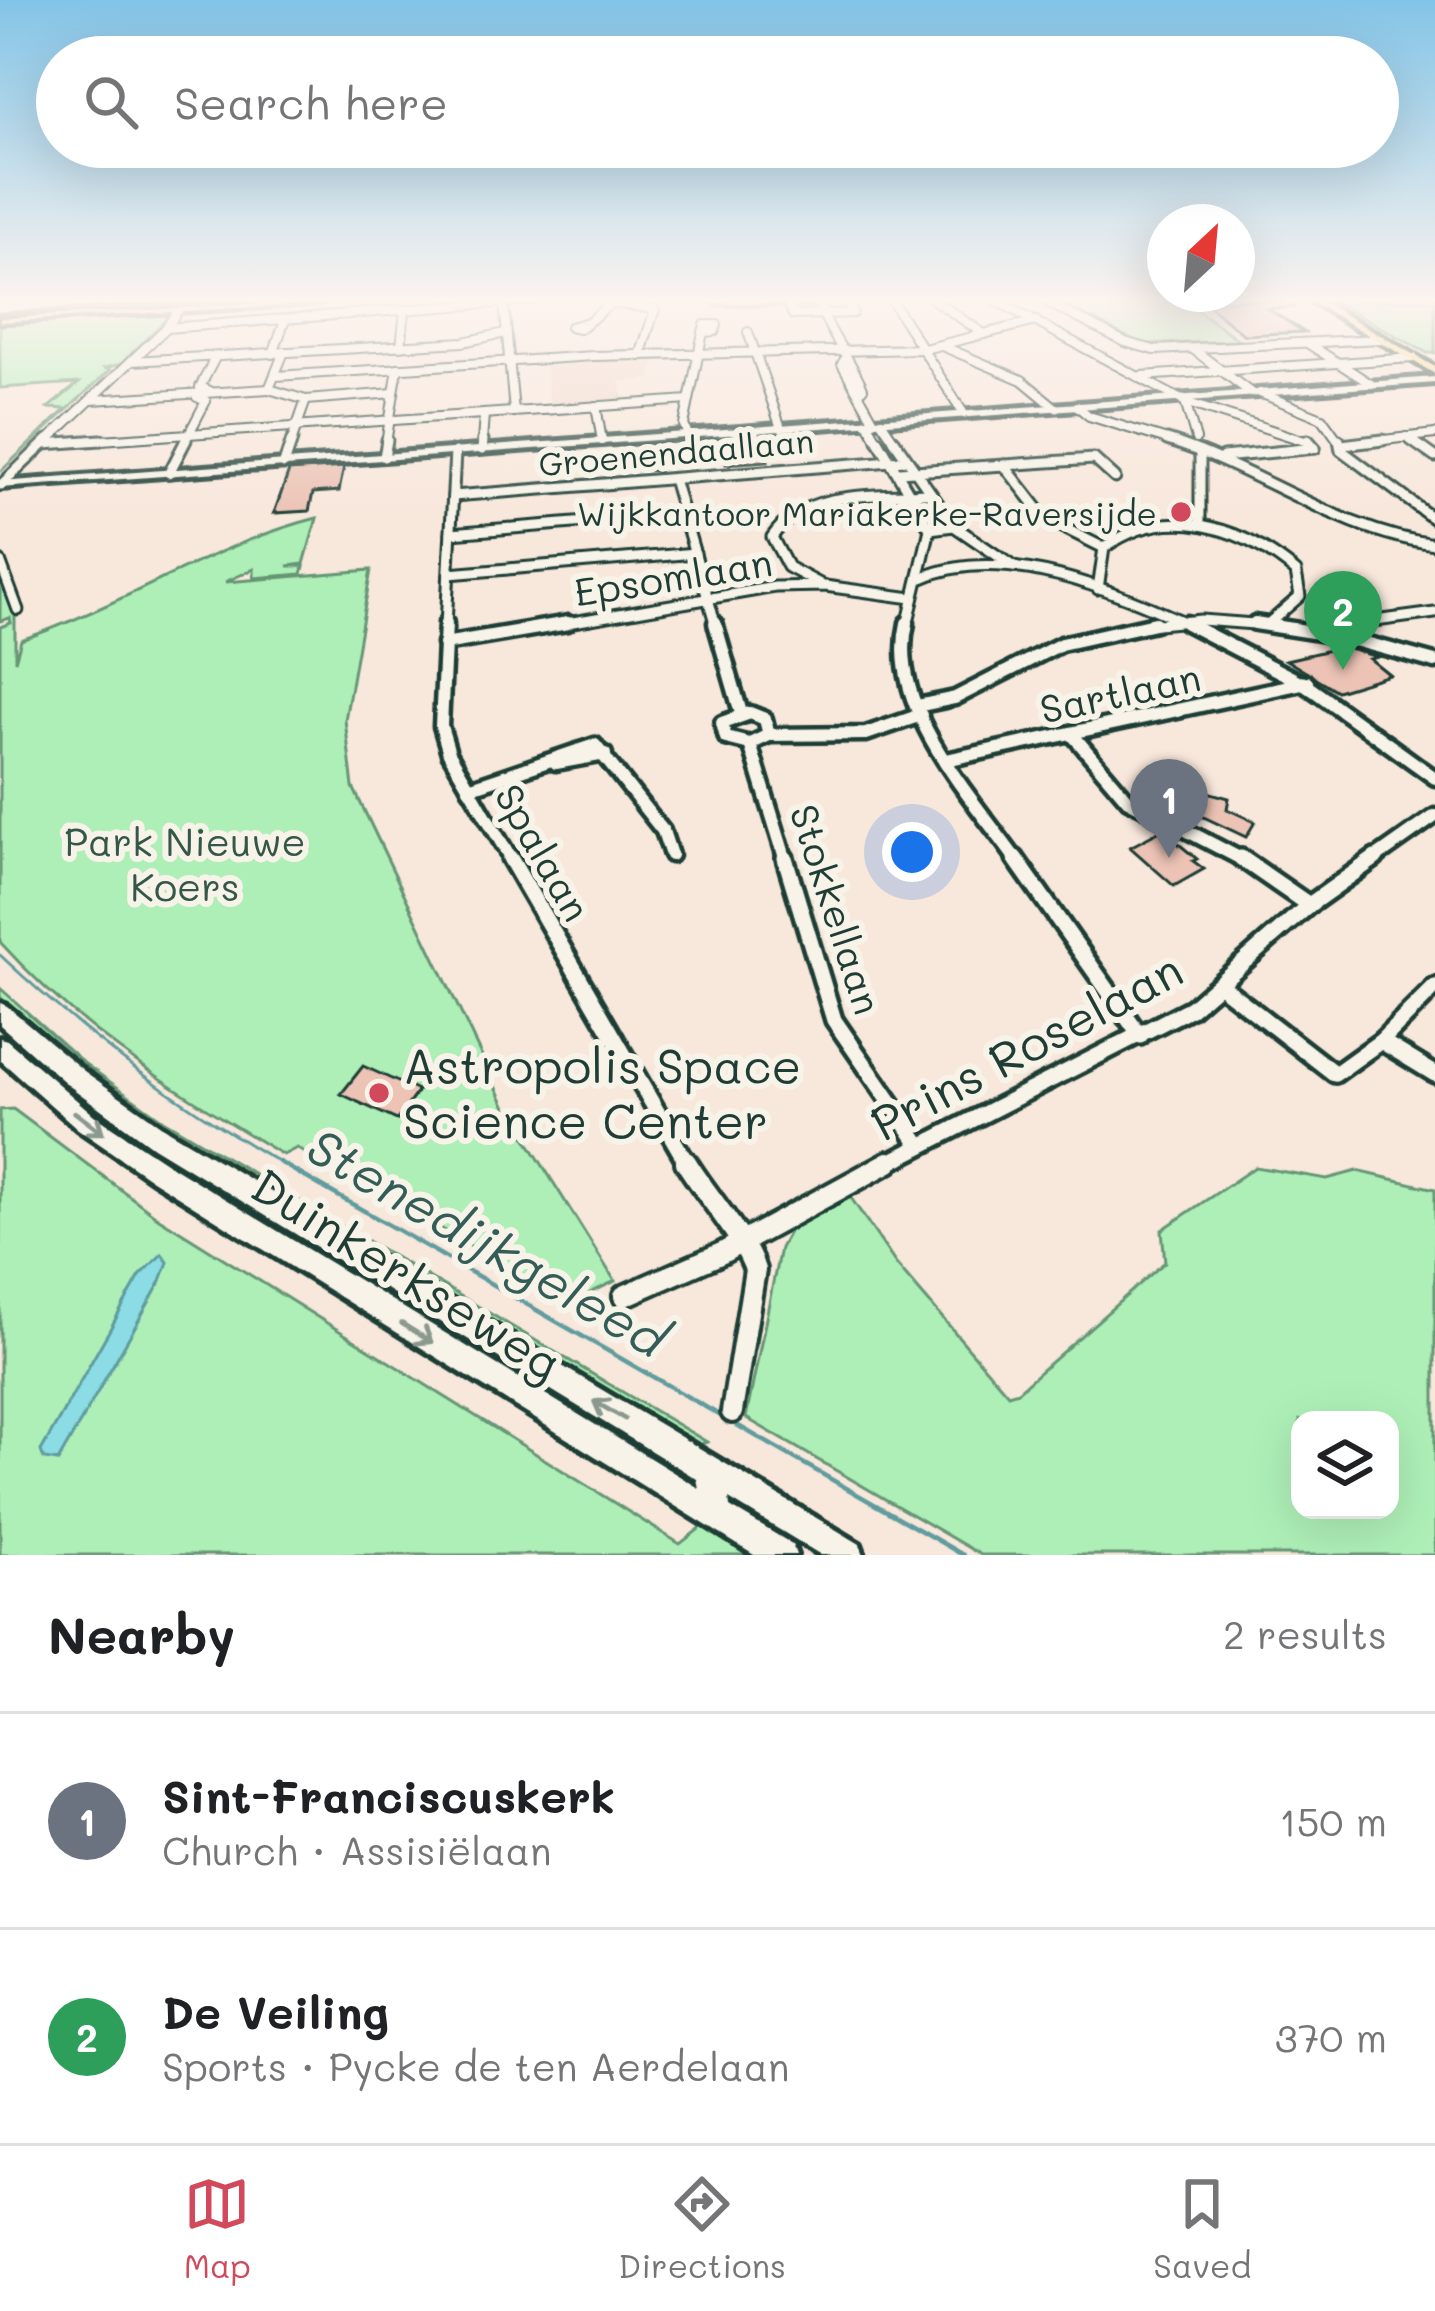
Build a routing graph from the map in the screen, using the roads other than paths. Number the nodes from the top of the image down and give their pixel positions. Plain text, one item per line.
1 (120, 373) edge
2 (207, 373) edge
3 (277, 373) edge
4 (328, 373) edge
5 (397, 373) edge
6 (512, 373) edge
7 (695, 373) edge
8 (764, 373) edge
9 (848, 373) edge
10 (939, 373) edge
11 (1004, 373) edge
12 (1133, 373) edge
13 (1186, 373) edge
14 (1225, 373) edge
15 (1353, 373) edge
16 (1427, 373) edge
17 (276, 376) junction
18 (1139, 376) junction
19 (1371, 384) junction
20 (269, 388) junction
21 (211, 391) junction
22 (394, 393) junction
23 (1255, 393) junction
24 (197, 397) junction
25 (92, 400) junction
26 (306, 400) junction
27 (689, 400) junction
28 (1182, 400) junction
29 (596, 406) junction
30 (1077, 406) junction
31 (1056, 408) junction
32 (514, 412) junction
33 (484, 414) junction
34 (964, 414) junction
35 (389, 421) junction
36 (874, 421) junction
37 (296, 427) junction
38 (782, 428) junction
39 (188, 434) junction
40 (1435, 434) edge
41 (688, 435) junction
42 (1406, 437) junction
43 (1196, 439) dead end
44 (602, 441) junction
45 (44, 444) junction
46 (1342, 445) junction
47 (482, 450) junction
48 (455, 452) junction
49 (1201, 452) junction
50 (384, 457) junction
51 (1435, 457) edge
52 (1222, 458) junction
53 (898, 461) junction
54 (284, 464) junction
55 (1004, 465) junction
56 (905, 471) junction
57 (169, 473) junction
58 (674, 478) junction
59 (1115, 478) dead end
60 (0, 485) edge
61 (926, 494) junction
62 (913, 495) junction
63 (453, 496) junction
64 (683, 514) junction
65 (1435, 520) edge
66 (1200, 525) junction
67 (954, 526) junction
68 (930, 529) junction
69 (451, 533) junction
70 (1435, 544) edge
71 (1104, 548) junction
72 (695, 554) junction
73 (0, 561) edge
74 (1013, 567) junction
75 (449, 574) junction
76 (922, 578) junction
77 (824, 586) junction
78 (1098, 589) junction
79 (709, 596) junction
80 (912, 598) junction
81 (18, 610) dead end
82 (1435, 613) edge
83 (1189, 620) junction
84 (1269, 623) junction
85 (1316, 632) junction
86 (444, 644) junction
87 (1435, 662) edge
88 (1307, 682) junction
89 (919, 711) junction
90 (741, 713) junction
91 (1071, 733) junction
92 (769, 735) junction
93 (750, 744) junction
94 (946, 760) junction
95 (1435, 778) edge
96 (469, 788) junction
97 (1435, 816) edge
98 (671, 855) dead end
99 (1309, 904) junction
100 (1220, 985) junction
101 (1435, 987) edge
102 (0, 1012) edge
103 (1140, 1036) junction
104 (1381, 1041) junction
105 (0, 1047) edge
106 (1435, 1074) edge
107 (920, 1144) junction
108 (741, 1241) junction
109 (624, 1296) dead end
110 (732, 1412) dead end
111 (710, 1469) junction
112 (717, 1515) junction
113 (781, 1555) edge
114 (849, 1555) edge

1 - 25 street
2 - 21 street
3 - 17 street
4 - 17 street
5 - 22 street
6 - 32 street
7 - 27 street
8 - 38 street
9 - 36 street
10 - 34 street
11 - 31 street
12 - 18 street
13 - 18 street
14 - 23 street
15 - 19 street
16 - 19 main road
17 - 20 street
18 - 28 street
19 - 23 main road
20 - 21 street
20 - 26 street
21 - 24 street
22 - 26 street
22 - 35 street
23 - 28 main road
23 - 46 street
24 - 25 street
24 - 39 street
25 - 45 street
26 - 37 street
27 - 29 street
27 - 41 street
28 - 30 main road
28 - 43 street
28 - 52 street
29 - 32 street
29 - 44 street
30 - 31 main road
30 - 49 street
31 - 34 main road
32 - 33 street
33 - 35 street
33 - 47 street
34 - 36 main road
35 - 37 street
35 - 50 street
36 - 38 main road
36 - 53 street
37 - 39 street
37 - 54 street
38 - 41 main road
39 - 45 street
39 - 57 street
40 - 42 street
41 - 44 main road
42 - 46 street
42 - 51 street
44 - 47 main road
45 - 60 street
46 - 65 street
47 - 48 main road
48 - 50 main road
48 - 63 street, Spalaan
49 - 52 street
49 - 66 street
50 - 54 main road
52 - 70 street
53 - 56 street
53 - 58 street, Groenendaallaan
54 - 57 main road
55 - 56 street
55 - 59 street
55 - 71 street
56 - 61 street
56 - 62 street
57 - 60 main road
58 - 63 street, Groenendaallaan
58 - 64 street
61 - 62 street
61 - 67 street
62 - 68 street
62 - 77 street
63 - 69 street, Spalaan
64 - 69 street
64 - 72 street
66 - 71 street
66 - 84 street
67 - 68 street
67 - 74 street
68 - 76 street
69 - 75 street, Spalaan
71 - 78 street
72 - 75 street
72 - 79 street
73 - 81 street
74 - 76 street
74 - 78 street
75 - 86 street, Spalaan
76 - 80 street
77 - 79 street, Epsomlaan
77 - 80 street, Epsomlaan
78 - 83 street
79 - 86 street, Epsomlaan
79 - 90 street
80 - 89 street
82 - 85 street
83 - 84 street
83 - 88 street
83 - 89 street
84 - 85 street
85 - 87 street
86 - 96 street, Spalaan
88 - 91 street, Sartlaan
88 - 95 street
89 - 92 street
89 - 94 street
90 - 92 street
90 - 93 street
91 - 94 street, Sartlaan
91 - 99 street
92 - 93 street
93 - 107 street, Stokkellaan
94 - 103 street
96 - 98 street
96 - 108 street, Spalaan
97 - 99 street, Prins Roselaan
99 - 100 street, Prins Roselaan
100 - 103 street, Prins Roselaan
100 - 104 street
101 - 104 street
111 -> 102 main road, Duinkerkseweg
103 - 107 street, Prins Roselaan
104 - 106 street
105 -> 112 main road, Duinkerkseweg
107 - 108 street, Prins Roselaan
108 - 109 street, Prins Roselaan
108 - 110 street
111 - 112 main road
111 - 114 main road, Duinkerkseweg
112 - 113 main road, Duinkerkseweg

